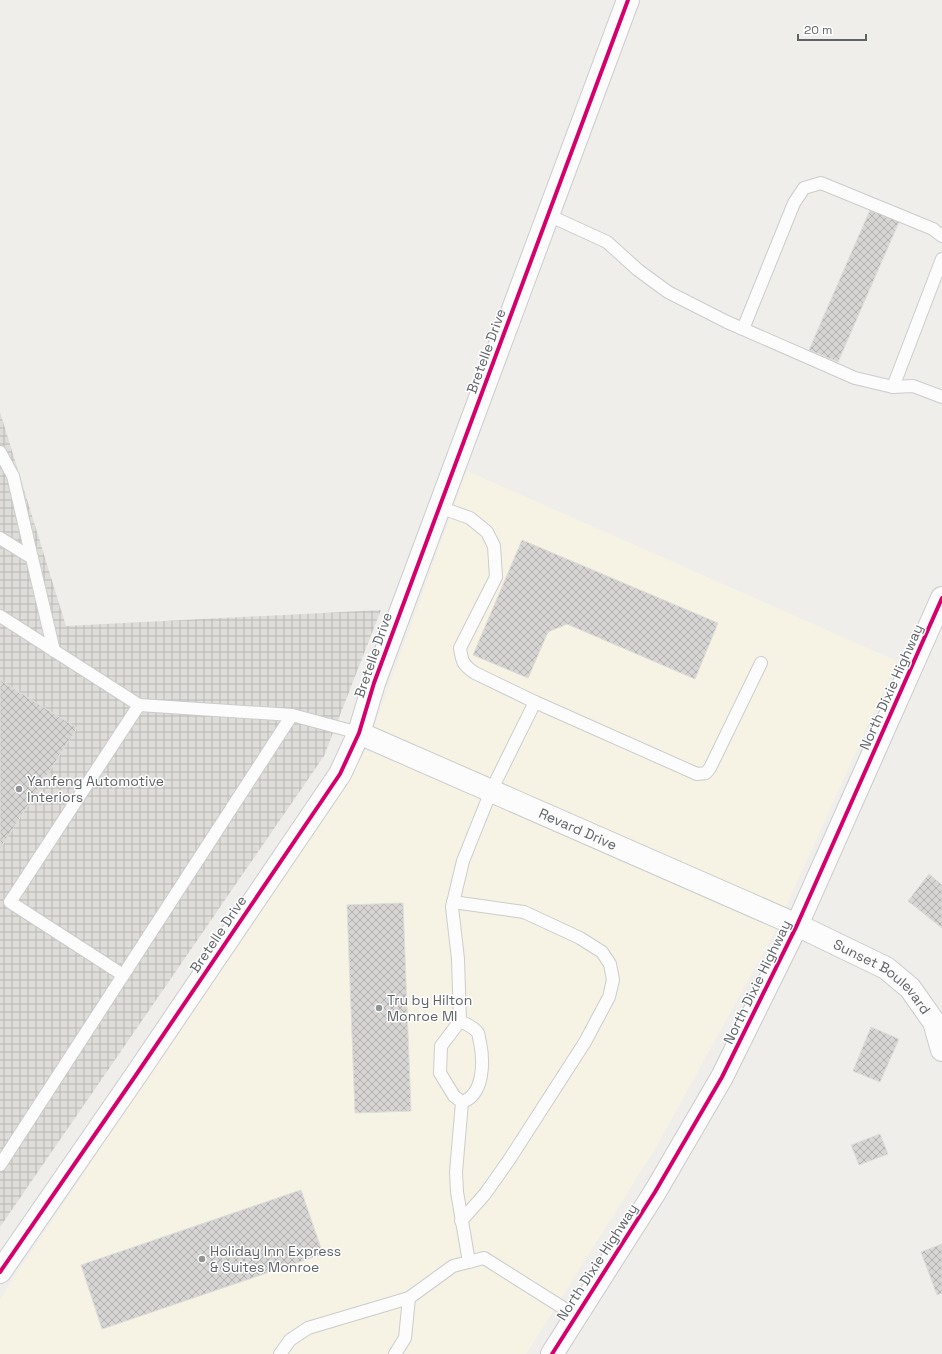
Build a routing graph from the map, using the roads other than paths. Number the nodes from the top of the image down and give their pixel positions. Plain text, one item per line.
1 (628, 0) edge
2 (548, 214) junction
3 (942, 236) edge
4 (942, 260) edge
5 (743, 329) junction
6 (893, 387) junction
7 (942, 397) edge
8 (0, 452) edge
9 (439, 508) junction
10 (0, 538) edge
11 (32, 558) junction
12 (942, 598) edge
13 (0, 616) edge
14 (54, 651) junction
15 (761, 663) dead end
16 (535, 702) junction
17 (139, 705) junction
18 (292, 714) junction
19 (359, 733) junction
20 (491, 791) junction
21 (453, 902) junction
22 (797, 925) junction
23 (123, 975) junction
24 (460, 1021) junction
25 (942, 1050) edge
26 (462, 1102) junction
27 (0, 1165) edge
28 (461, 1221) junction
29 (469, 1262) junction
30 (0, 1272) edge
31 (409, 1298) junction
32 (576, 1316) junction
33 (280, 1354) edge
34 (395, 1354) edge
35 (552, 1354) edge

1 - 2 street, Bretelle Drive
2 - 5 lane
2 - 9 street, Bretelle Drive
3 - 5 lane
4 - 6 lane
5 - 6 lane
6 - 7 lane
8 - 11 lane
9 - 16 lane
9 - 19 street, Bretelle Drive
10 - 11 lane
11 - 14 lane
12 - 22 street, North Dixie Highway
13 - 14 lane
14 - 17 lane
15 - 16 lane
16 - 20 lane
17 - 18 lane
17 - 23 lane
18 - 19 lane
18 - 23 lane
19 - 20 street, Revard Drive
19 - 30 street, Bretelle Drive
20 - 21 lane
20 - 22 street, Revard Drive
21 - 24 lane
21 - 28 lane
22 - 25 street, Sunset Boulevard
22 - 32 street, North Dixie Highway
23 - 27 lane
24 - 26 lane
24 - 26 lane
26 - 28 lane
28 - 29 lane
29 - 31 lane
29 - 32 lane
31 - 33 lane
31 - 34 lane
32 - 35 street, North Dixie Highway

